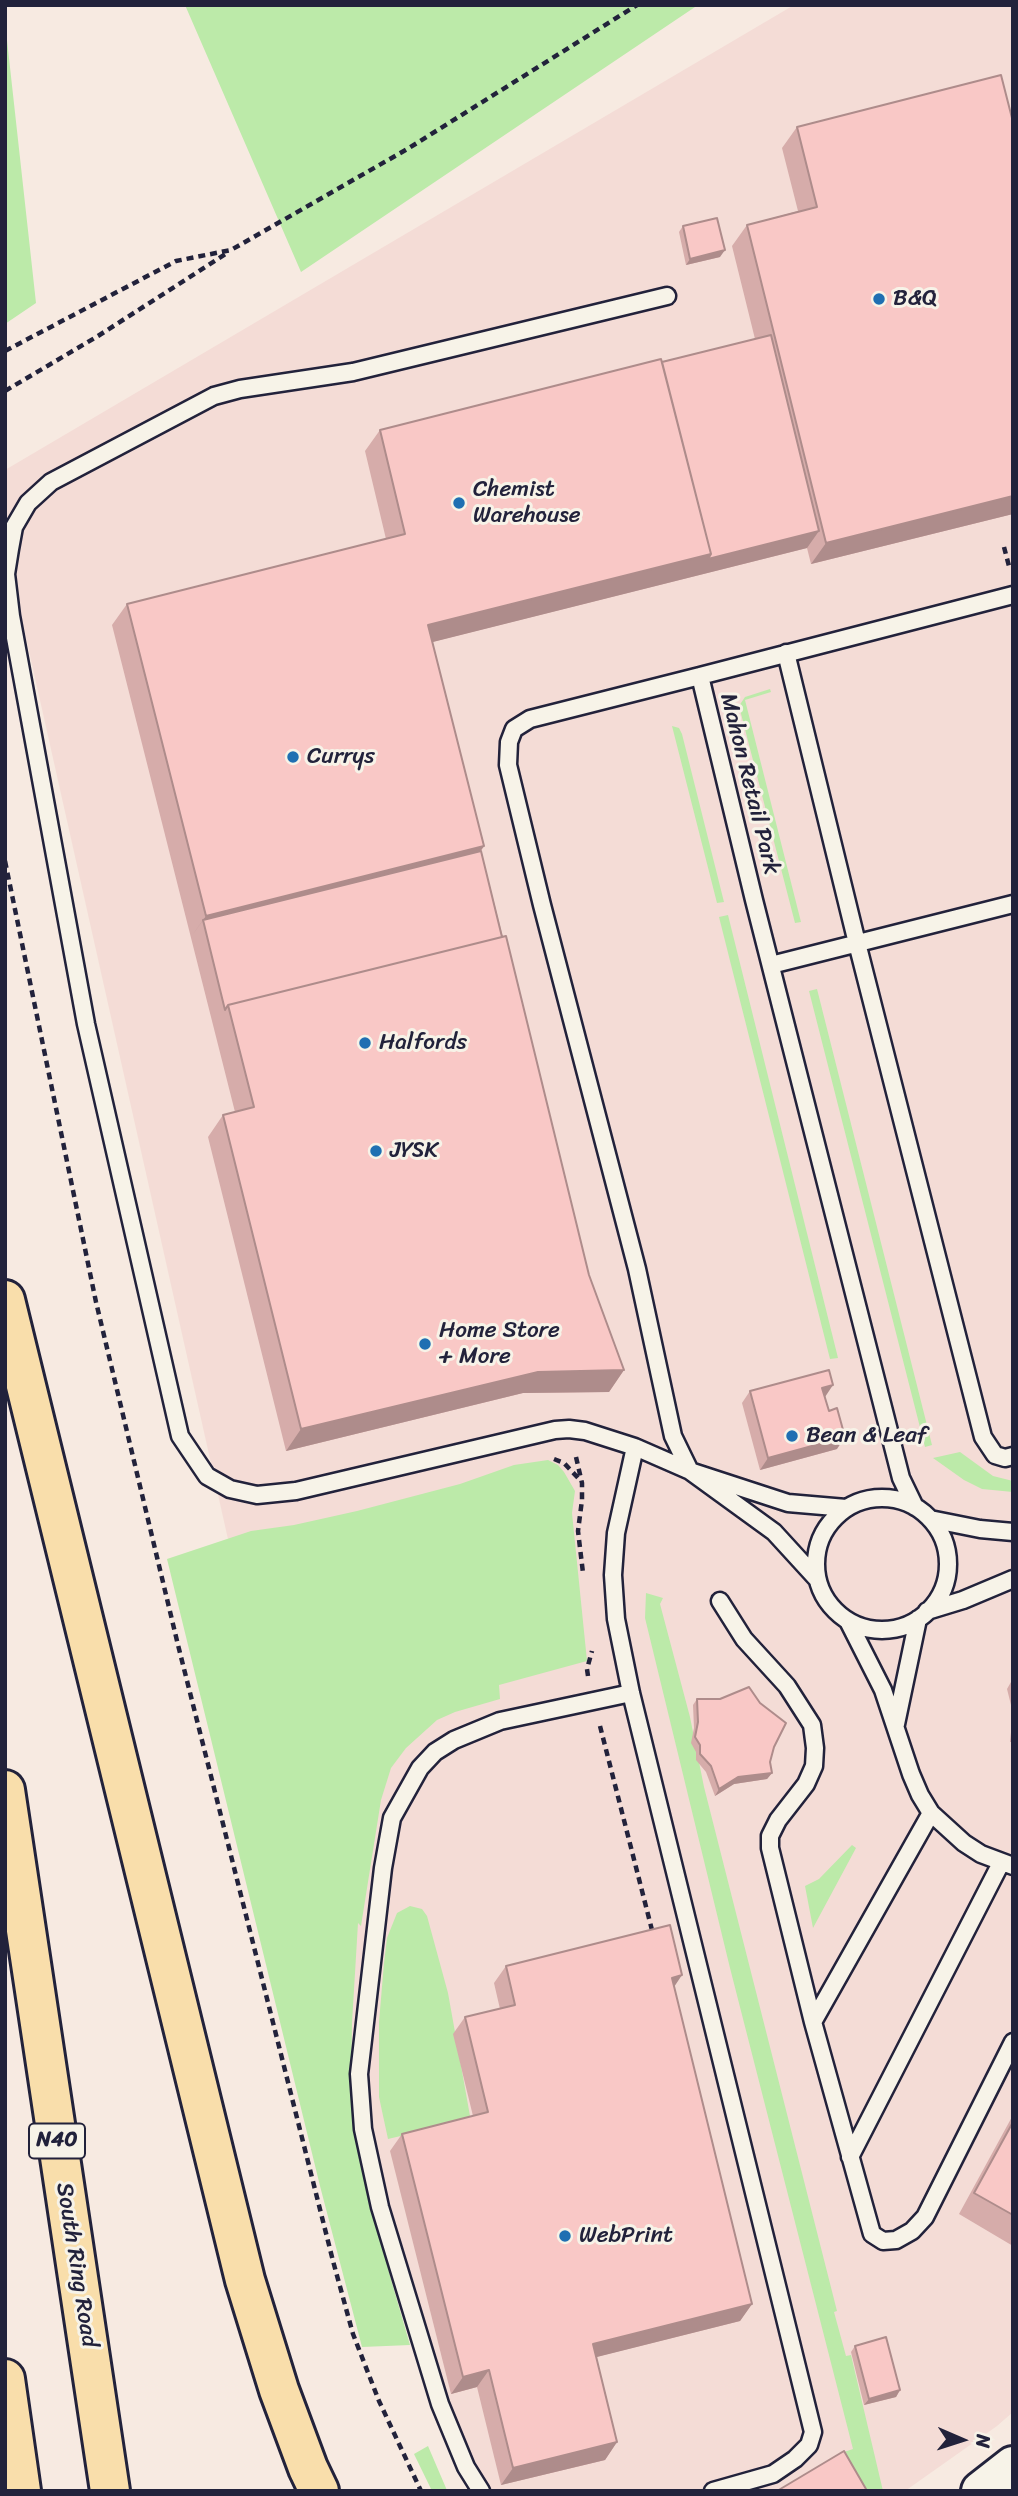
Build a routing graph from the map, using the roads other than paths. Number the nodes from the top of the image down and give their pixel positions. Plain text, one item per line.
1 (667, 296) dead end
2 (1013, 595) edge
3 (786, 653) junction
4 (699, 676) junction
5 (1013, 904) edge
6 (857, 943) junction
7 (771, 965) junction
8 (5, 1300) edge
9 (635, 1447) junction
10 (1013, 1456) edge
11 (690, 1471) junction
12 (915, 1507) junction
13 (846, 1508) junction
14 (930, 1519) junction
15 (1013, 1532) edge
16 (817, 1579) junction
17 (1013, 1579) edge
18 (720, 1601) dead end
19 (923, 1615) junction
20 (848, 1621) junction
21 (631, 1693) junction
22 (895, 1726) junction
23 (5, 1790) edge
24 (931, 1813) junction
25 (1007, 1865) edge
26 (813, 2022) junction
27 (1013, 2042) edge
28 (850, 2157) junction
29 (5, 2379) edge
30 (1013, 2466) edge
31 (21, 2491) edge
32 (110, 2491) edge
33 (319, 2491) edge
34 (481, 2491) edge
35 (713, 2491) edge
36 (981, 2491) edge

1 - 9 lane
2 - 3 lane
3 - 4 lane
3 - 6 lane
4 - 7 lane, Mahon Retail Park
4 - 11 lane, Mahon Retail Park
5 - 6 lane
6 - 7 lane
6 - 10 lane
7 - 12 lane, Mahon Retail Park
8 - 33 highway
9 - 11 lane
9 - 21 lane
11 - 13 lane
11 - 16 lane
12 - 13 lane
12 - 14 lane
13 - 16 lane
14 - 15 lane
14 - 19 lane
16 - 20 lane
17 - 19 lane
18 - 26 lane
19 - 20 lane
19 - 22 lane
20 - 22 lane
21 - 34 lane
21 - 35 lane
22 - 24 lane
23 - 32 highway, South Ring Road / N40
24 - 25 lane
24 - 26 lane
25 - 28 lane
26 - 28 lane
27 - 28 lane
29 - 31 highway
30 - 36 main road

